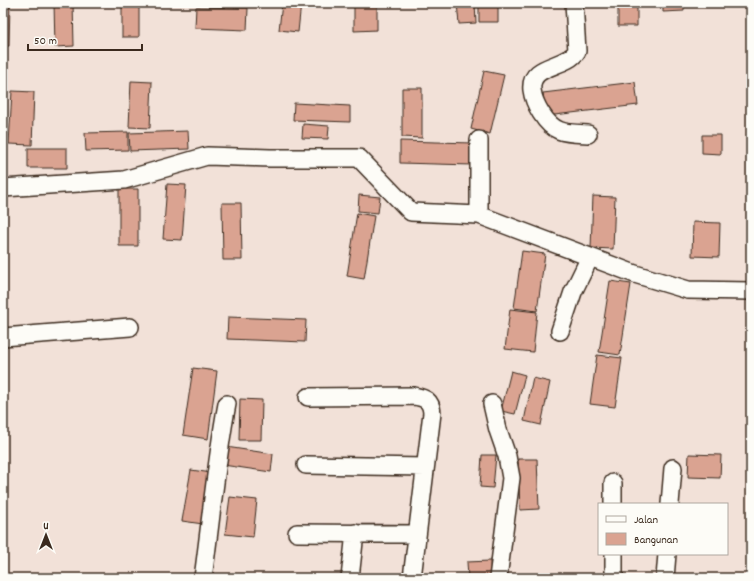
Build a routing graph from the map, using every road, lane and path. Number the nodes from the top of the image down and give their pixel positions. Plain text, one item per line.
1 (574, 3) edge
2 (588, 134) dead end
3 (479, 140) dead end
4 (3, 188) edge
5 (479, 215) junction
6 (590, 257) junction
7 (751, 291) edge
8 (130, 327) dead end
9 (560, 331) dead end
10 (3, 337) edge
11 (308, 397) dead end
12 (227, 404) dead end
13 (492, 404) dead end
14 (306, 466) dead end
15 (425, 467) junction
16 (673, 468) dead end
17 (613, 483) dead end
18 (613, 503) edge
19 (670, 503) edge
20 (297, 533) dead end
21 (355, 533) junction
22 (417, 534) junction
23 (614, 555) edge
24 (667, 555) edge
25 (203, 578) edge
26 (350, 578) edge
27 (412, 578) edge
28 (498, 578) edge
29 (614, 578) edge
30 (665, 578) edge

1 - 2 street
3 - 5 street
4 - 5 street
5 - 6 street
6 - 7 street
6 - 9 street
8 - 10 street
11 - 15 street
12 - 25 street
13 - 28 street
14 - 15 street
15 - 22 street
16 - 19 street
17 - 18 street
20 - 21 street
21 - 22 street
21 - 26 street
22 - 27 street
23 - 29 street
24 - 30 street

